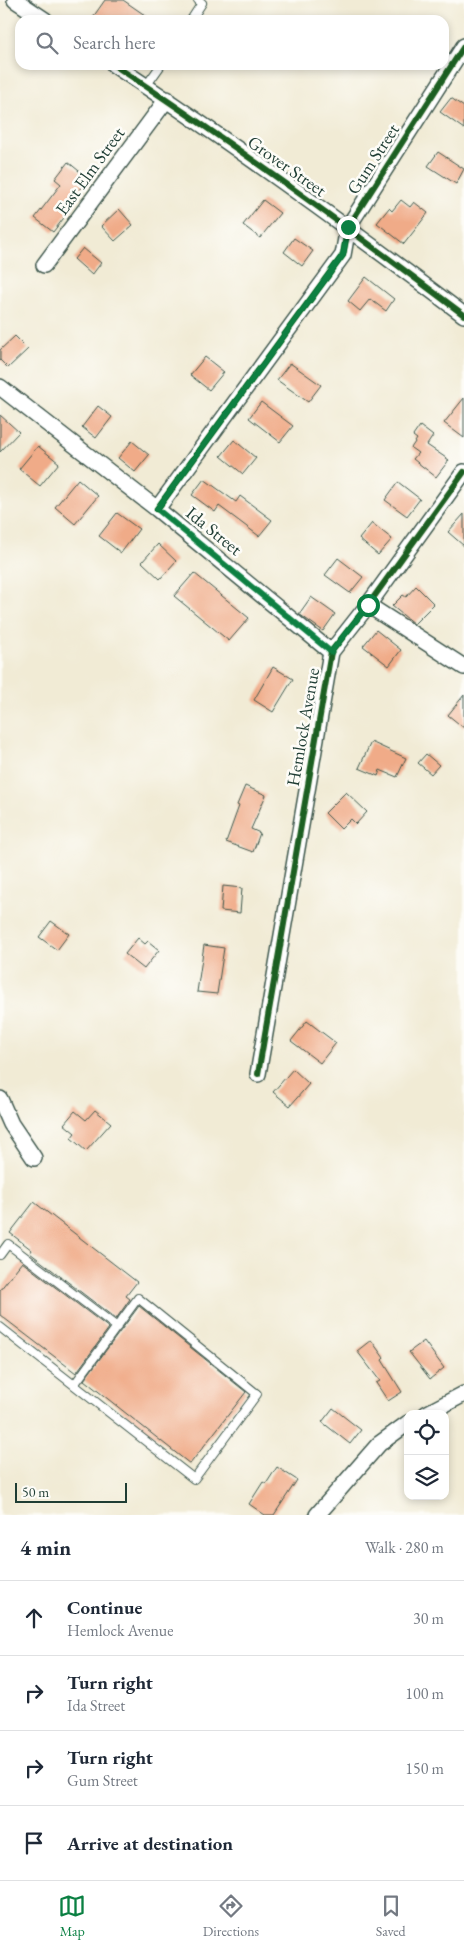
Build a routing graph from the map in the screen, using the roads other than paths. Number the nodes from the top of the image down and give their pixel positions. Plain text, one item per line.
1 (15, 0) edge
2 (201, 1) edge
3 (38, 15) edge
4 (194, 15) edge
5 (464, 46) edge
6 (449, 69) edge
7 (122, 70) edge
8 (157, 70) edge
9 (449, 70) edge
10 (146, 86) junction
11 (167, 99) junction
12 (348, 227) junction
13 (44, 265) dead end
14 (464, 315) edge
15 (0, 387) edge
16 (464, 472) edge
17 (157, 509) junction
18 (368, 605) junction
19 (331, 652) junction
20 (464, 666) edge
21 (258, 1074) dead end
22 (0, 1099) edge
23 (34, 1158) dead end
24 (0, 1256) edge
25 (0, 1327) edge
26 (117, 1328) junction
27 (74, 1385) junction
28 (464, 1394) edge
29 (434, 1410) edge
30 (404, 1426) edge
31 (317, 1515) edge

1 - 3 street
2 - 4 lane
5 - 6 street, Gum Street
7 - 10 street, Grover Street
8 - 10 lane
9 - 12 street, Gum Street
10 - 11 street, Grover Street
11 - 12 street, Grover Street
11 - 13 street, East Elm Street
12 - 14 street, Grover Street
12 - 17 street, Gum Street
15 - 17 street, Ida Street
16 - 18 street, Hemlock Avenue
17 - 19 street, Ida Street
18 - 19 street, Hemlock Avenue
18 - 20 street
19 - 21 street, Hemlock Avenue
22 - 23 street
24 - 26 lane
25 - 27 lane
26 - 27 lane
26 - 27 lane
28 - 29 street
30 - 31 street

